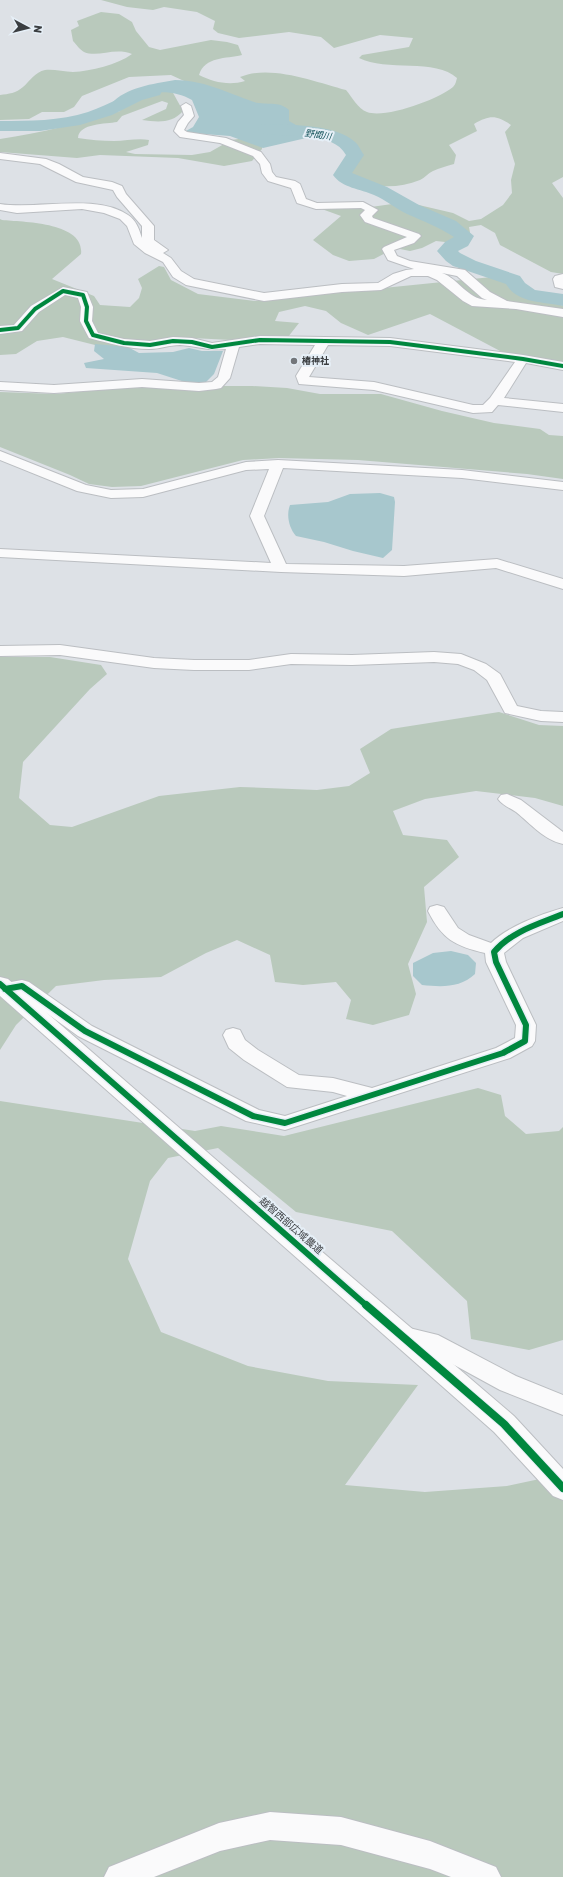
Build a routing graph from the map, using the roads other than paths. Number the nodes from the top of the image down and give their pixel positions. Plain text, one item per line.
1 (186, 106) dead end
2 (0, 156) edge
3 (0, 207) edge
4 (167, 260) junction
5 (563, 278) edge
6 (563, 285) edge
7 (516, 305) junction
8 (563, 313) edge
9 (0, 330) edge
10 (323, 342) junction
11 (234, 345) junction
12 (523, 359) junction
13 (563, 366) edge
14 (0, 386) edge
15 (495, 401) junction
16 (563, 408) edge
17 (0, 455) edge
18 (278, 464) junction
19 (563, 486) edge
20 (0, 553) edge
21 (281, 568) junction
22 (563, 584) edge
23 (0, 651) edge
24 (563, 718) edge
25 (507, 799) dead end
26 (563, 839) edge
27 (437, 912) dead end
28 (563, 914) edge
29 (495, 950) junction
30 (3, 986) edge
31 (233, 1035) dead end
32 (372, 1095) junction
33 (401, 1335) junction
34 (563, 1405) edge
35 (563, 1488) edge
36 (119, 1877) edge
37 (486, 1877) edge

1 - 7 street
2 - 4 street
3 - 4 street
4 - 7 street
5 - 6 street
7 - 8 street
9 - 11 street
10 - 11 street
10 - 12 street
10 - 15 street
11 - 14 street
12 - 13 street
12 - 15 street
15 - 16 street
17 - 18 street
18 - 19 street
18 - 21 street
20 - 21 street
21 - 22 street
23 - 24 street
25 - 26 street
27 - 29 street
28 - 29 street
29 - 32 street
30 - 32 street
30 - 33 street, 越智西部広域農道
31 - 32 street
33 - 34 street
33 - 35 street, 越智西部広域農道
36 - 37 street

